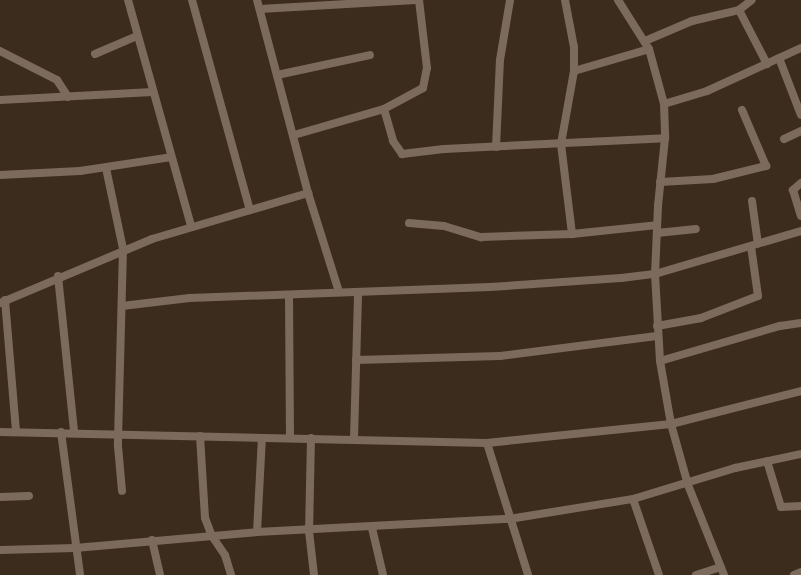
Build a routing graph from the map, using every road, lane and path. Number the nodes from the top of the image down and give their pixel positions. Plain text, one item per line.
1 (128, 0) edge
2 (192, 0) edge
3 (257, 0) edge
4 (418, 0) edge
5 (510, 0) edge
6 (565, 0) edge
7 (618, 0) edge
8 (752, 0) edge
9 (349, 1) edge
10 (260, 9) junction
11 (739, 10) junction
12 (137, 36) junction
13 (645, 41) junction
14 (801, 48) edge
15 (649, 49) junction
16 (0, 51) edge
17 (94, 54) dead end
18 (370, 55) dead end
19 (779, 58) junction
20 (767, 64) junction
21 (574, 71) junction
22 (278, 75) junction
23 (153, 92) junction
24 (68, 97) junction
25 (0, 100) edge
26 (664, 104) junction
27 (384, 109) junction
28 (742, 110) dead end
29 (801, 115) edge
30 (801, 131) edge
31 (294, 135) junction
32 (665, 138) junction
33 (784, 139) dead end
34 (562, 144) junction
35 (496, 147) junction
36 (171, 157) junction
37 (106, 168) junction
38 (0, 175) edge
39 (660, 182) junction
40 (801, 183) edge
41 (308, 193) junction
42 (752, 201) dead end
43 (250, 210) junction
44 (801, 216) edge
45 (409, 223) dead end
46 (191, 226) junction
47 (657, 229) junction
48 (696, 229) dead end
49 (801, 231) edge
50 (572, 234) junction
51 (754, 245) junction
52 (123, 249) junction
53 (655, 274) junction
54 (58, 276) junction
55 (339, 292) junction
56 (358, 292) junction
57 (289, 295) junction
58 (2, 301) edge
59 (122, 306) junction
60 (801, 324) edge
61 (657, 326) junction
62 (657, 336) junction
63 (356, 360) junction
64 (660, 361) junction
65 (801, 391) edge
66 (671, 424) junction
67 (0, 432) edge
68 (16, 432) junction
69 (61, 432) junction
70 (74, 432) junction
71 (119, 433) junction
72 (200, 436) junction
73 (262, 438) junction
74 (290, 438) junction
75 (310, 438) junction
76 (354, 439) junction
77 (487, 443) junction
78 (801, 454) edge
79 (767, 461) junction
80 (688, 485) junction
81 (122, 491) dead end
82 (29, 496) dead end
83 (0, 497) edge
84 (633, 499) junction
85 (801, 506) edge
86 (509, 519) junction
87 (372, 528) junction
88 (309, 531) junction
89 (257, 532) junction
90 (212, 536) junction
91 (152, 540) junction
92 (75, 548) junction
93 (0, 550) edge
94 (720, 567) junction
95 (801, 572) edge
96 (80, 575) edge
97 (160, 575) edge
98 (231, 575) edge
99 (314, 575) edge
100 (383, 575) edge
101 (528, 575) edge
102 (659, 575) edge
103 (696, 575) edge
104 (724, 575) edge
105 (794, 575) edge

1 - 12 street
2 - 43 street
3 - 10 street
4 - 9 street
4 - 27 street
5 - 35 street
6 - 21 street
7 - 13 street
8 - 11 street
9 - 10 street
10 - 22 street
11 - 13 street
11 - 20 street
12 - 17 street
12 - 23 street
13 - 15 street
14 - 19 street
15 - 21 street
15 - 26 street
16 - 24 street
18 - 22 street
19 - 20 street
19 - 29 street
20 - 26 street
21 - 34 street
22 - 31 street
23 - 24 street
23 - 36 street
24 - 25 street
26 - 32 street
27 - 31 street
27 - 35 street
28 - 39 street
30 - 33 street
31 - 41 street
32 - 34 street
32 - 39 street
34 - 35 street
34 - 50 street
36 - 37 street
36 - 46 street
37 - 38 street
37 - 52 street
39 - 47 street
40 - 44 street
41 - 43 street
41 - 55 street
42 - 51 street
43 - 46 street
45 - 50 street
46 - 52 street
47 - 48 street
47 - 50 street
47 - 53 street
49 - 51 street
51 - 53 street
51 - 61 street
52 - 54 street
52 - 59 street
53 - 56 street
53 - 61 street
54 - 58 street
54 - 70 street
55 - 56 street
55 - 57 street
56 - 63 street
57 - 59 street
57 - 74 street
58 - 68 street
59 - 71 street
60 - 64 street
61 - 62 street
62 - 63 street
62 - 64 street
63 - 76 street
64 - 66 street
65 - 66 street
66 - 77 street
66 - 80 street
67 - 68 street
68 - 69 street
69 - 70 street
69 - 92 street
70 - 71 street
71 - 72 street
71 - 81 street
72 - 73 street
72 - 90 street
73 - 74 street
73 - 89 street
74 - 75 street
75 - 76 street
75 - 88 street
76 - 77 street
77 - 86 street
78 - 79 street
79 - 80 street
79 - 85 street
80 - 84 street
80 - 94 street
82 - 83 street
84 - 86 street
84 - 102 street
86 - 87 street
86 - 101 street
87 - 88 street
87 - 100 street
88 - 89 street
88 - 99 street
89 - 90 street
90 - 91 street
90 - 98 street
91 - 92 street
91 - 97 street
92 - 93 street
92 - 96 street
94 - 103 street
94 - 104 street
95 - 105 street

